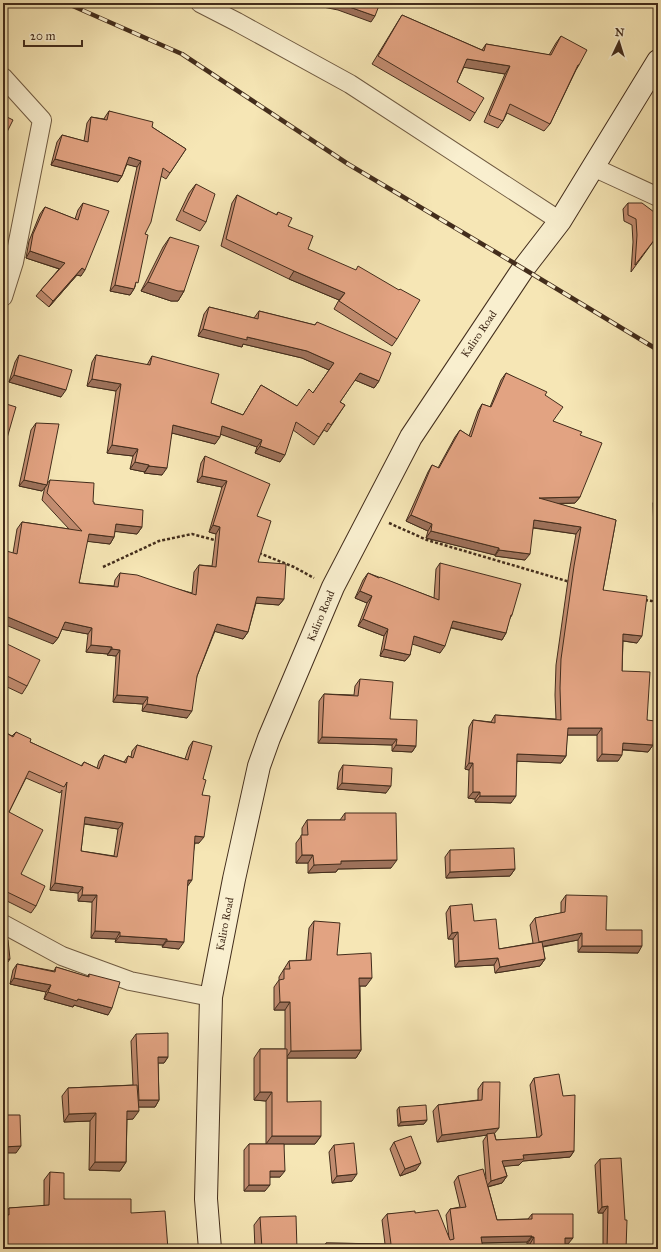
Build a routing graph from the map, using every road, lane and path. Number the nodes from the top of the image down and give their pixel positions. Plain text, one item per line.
1 (200, 3) edge
2 (658, 61) edge
3 (3, 77) edge
4 (593, 168) junction
5 (658, 197) edge
6 (560, 221) junction
7 (3, 297) edge
8 (370, 514) junction
9 (220, 541) edge
10 (254, 552) edge
11 (103, 567) dead end
12 (574, 583) edge
13 (333, 587) junction
14 (638, 598) edge
15 (658, 608) edge
16 (3, 924) edge
17 (211, 998) junction
18 (210, 1249) edge

1 - 6 street
2 - 4 main road, Kaliro Road
3 - 7 street
4 - 5 street
4 - 6 main road, Kaliro Road
6 - 8 main road, Kaliro Road
8 - 12 path
8 - 13 main road, Kaliro Road
9 - 11 path
10 - 13 path
13 - 17 main road, Kaliro Road
14 - 15 path
16 - 17 street
17 - 18 main road, Kaliro Road

